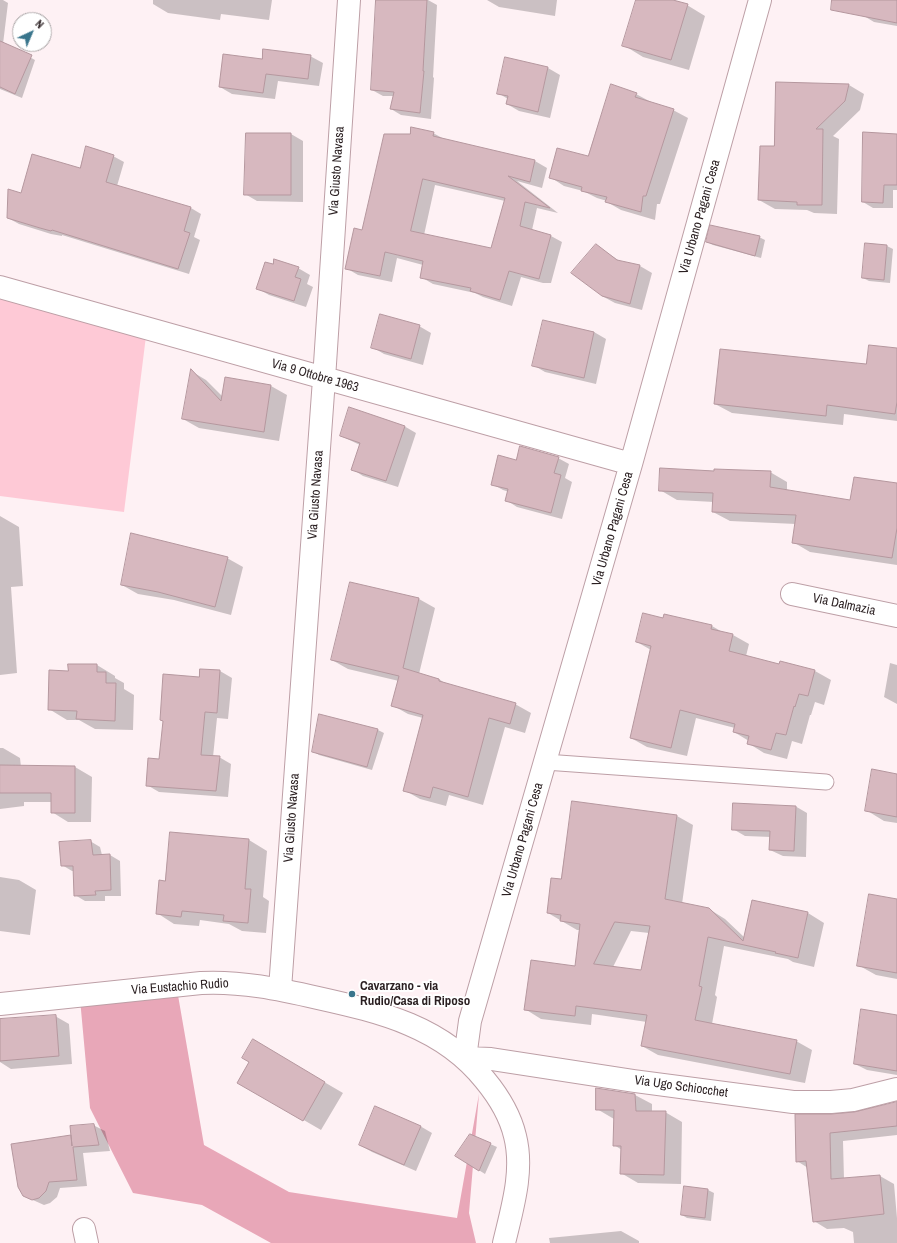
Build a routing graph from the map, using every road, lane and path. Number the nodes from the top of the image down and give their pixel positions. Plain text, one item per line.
1 (348, 0) edge
2 (760, 0) edge
3 (0, 287) edge
4 (324, 379) junction
5 (631, 464) junction
6 (792, 594) dead end
7 (897, 616) edge
8 (545, 762) junction
9 (826, 782) dead end
10 (280, 989) junction
11 (0, 1004) edge
12 (465, 1058) junction
13 (897, 1089) edge
14 (504, 1243) edge

1 - 4 street, Via Giusto Navasa
2 - 5 street, Via Urbano Pagani Cesa
3 - 4 street, Via 9 Ottobre 1963
4 - 5 street, Via 9 Ottobre 1963
4 - 10 street, Via Giusto Navasa
5 - 8 street, Via Urbano Pagani Cesa
6 - 7 street, Via Dalmazia
8 - 9 lane
8 - 12 street, Via Urbano Pagani Cesa
10 - 11 street, Via Eustachio Rudio
10 - 12 street, Via Eustachio Rudio
12 - 13 street, Via Ugo Schiocchet
12 - 14 street, Via Eustachio Rudio

